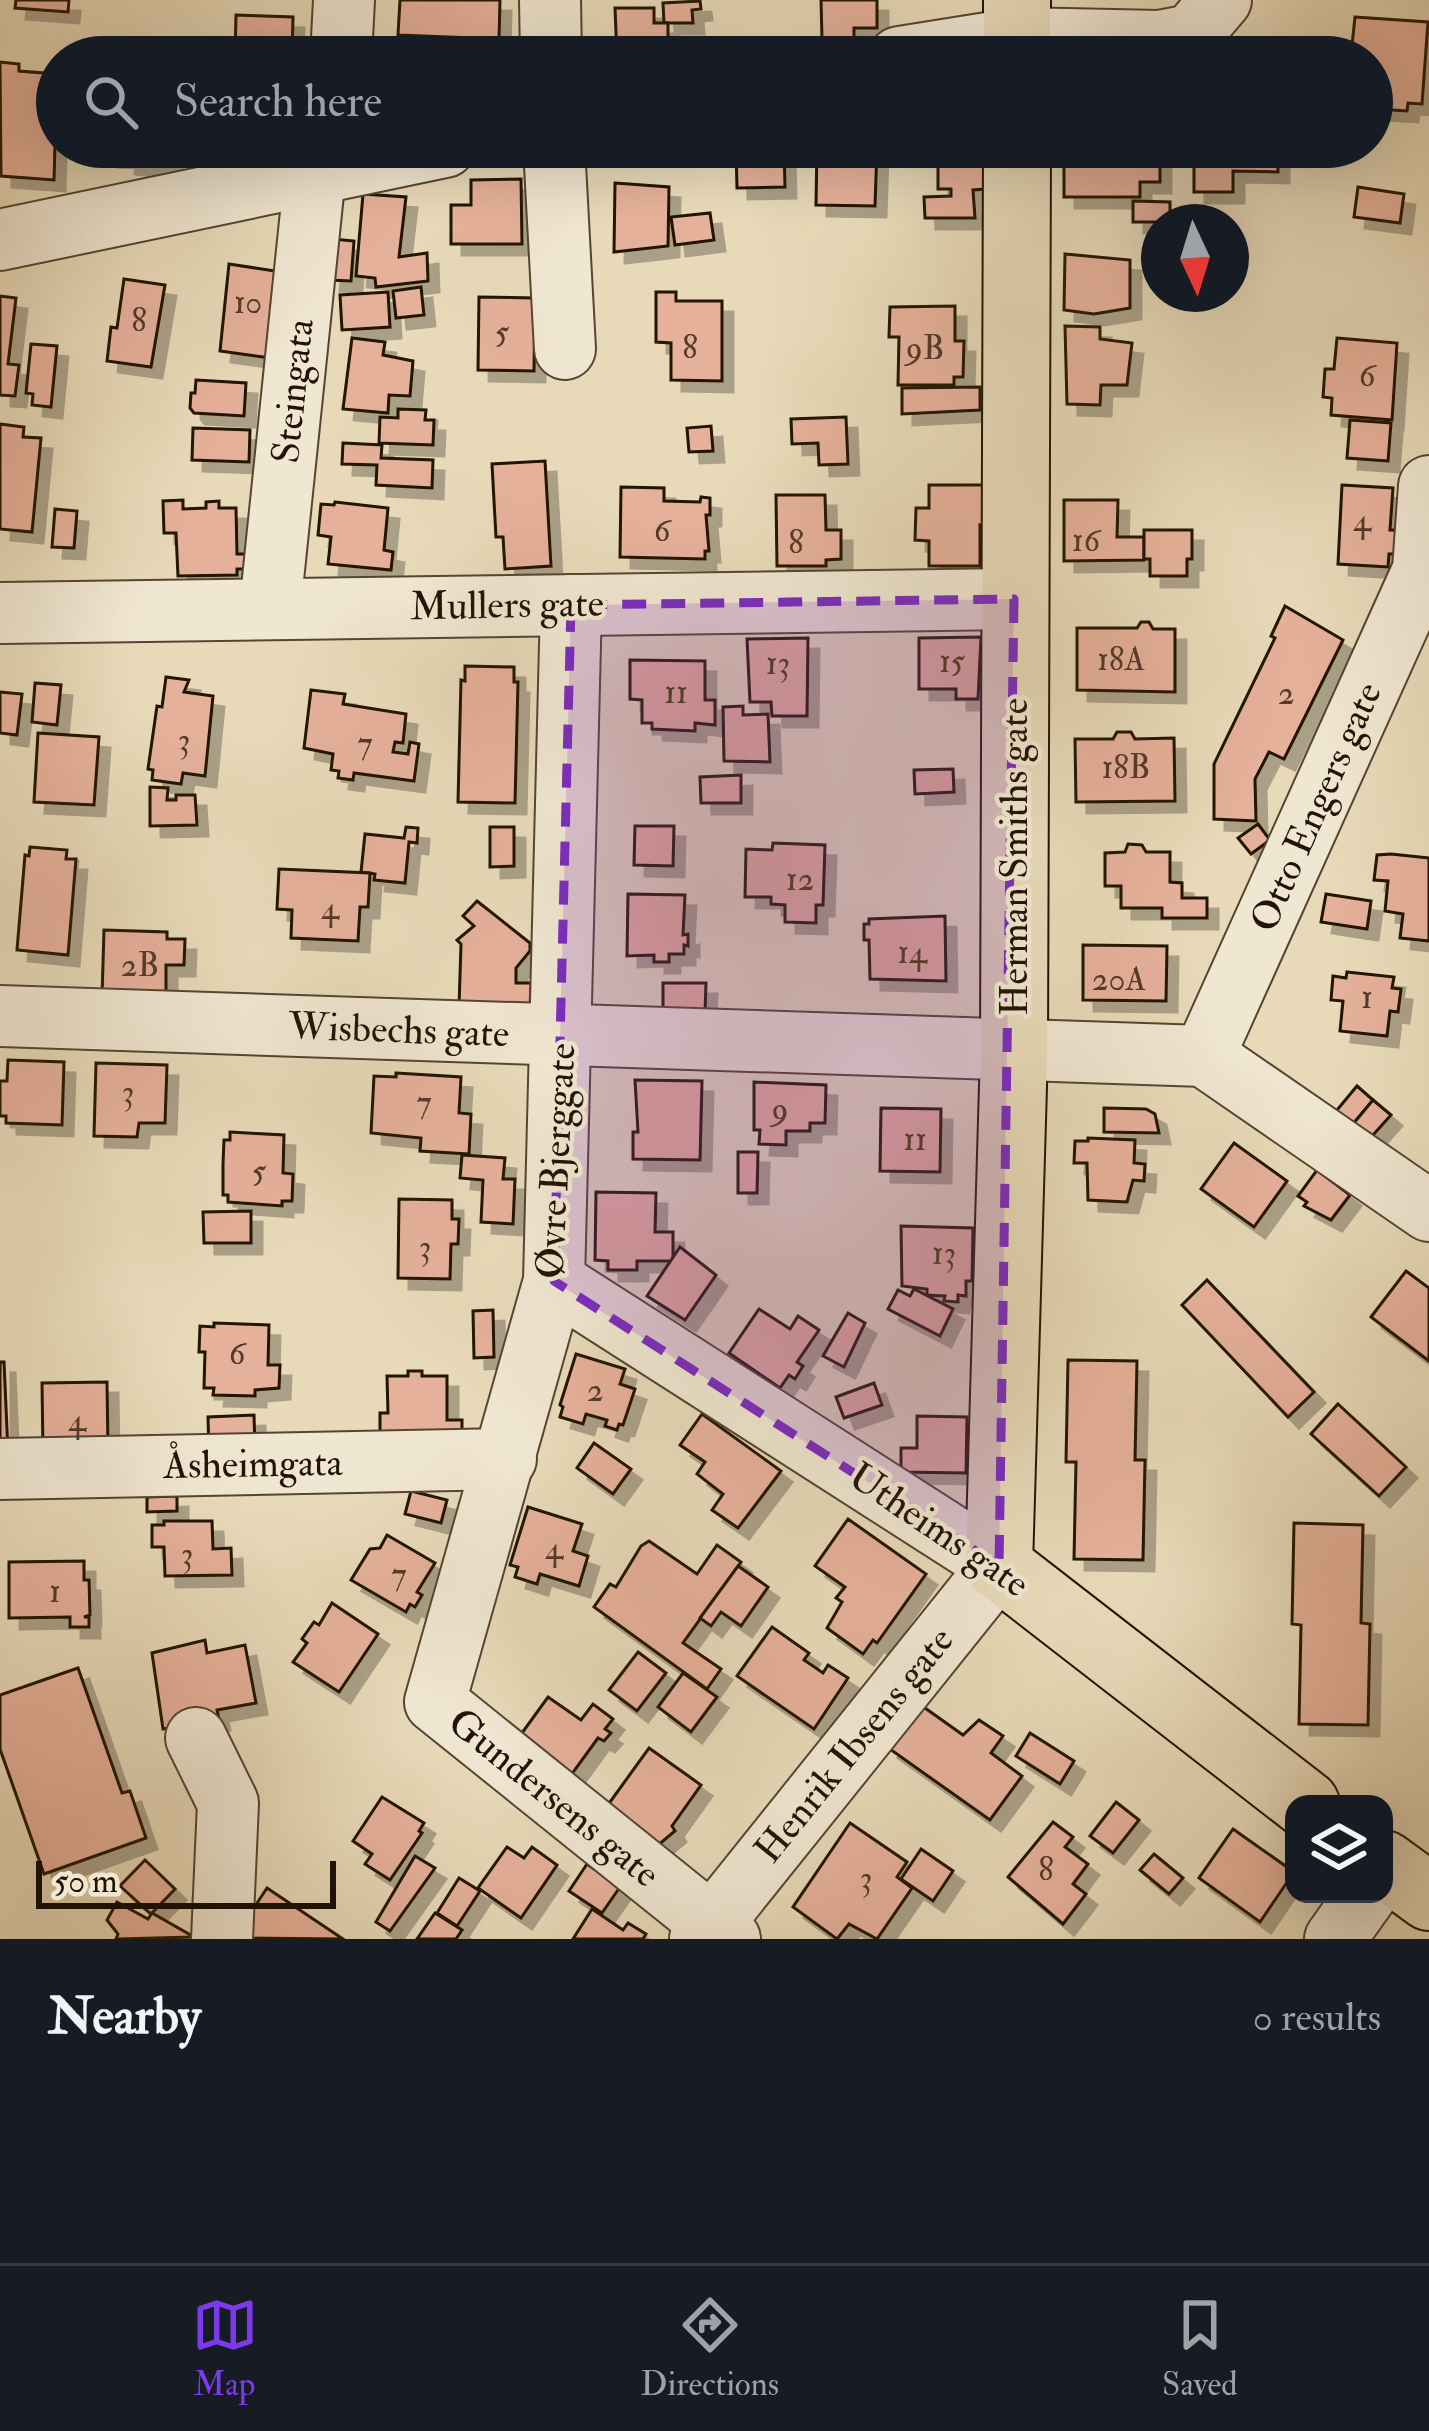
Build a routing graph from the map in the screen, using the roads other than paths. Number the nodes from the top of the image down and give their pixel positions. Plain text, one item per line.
1 (344, 0) edge
2 (550, 0) edge
3 (1221, 0) edge
4 (1017, 32) edge
5 (342, 36) edge
6 (551, 36) edge
7 (1088, 36) edge
8 (1185, 36) edge
9 (313, 168) edge
10 (329, 168) edge
11 (555, 168) edge
12 (1017, 168) edge
13 (0, 240) edge
14 (565, 349) dead end
15 (1429, 485) edge
16 (1014, 599) junction
17 (571, 604) junction
18 (270, 608) junction
19 (0, 613) edge
20 (1417, 613) edge
21 (0, 1016) edge
22 (562, 1035) junction
23 (1014, 1052) junction
24 (1204, 1056) junction
25 (1429, 1211) edge
26 (554, 1281) junction
27 (506, 1459) junction
28 (0, 1469) edge
29 (999, 1566) junction
30 (435, 1702) joint
31 (196, 1738) dead end
32 (1294, 1795) edge
33 (1367, 1903) edge
34 (713, 1934) edge
35 (222, 1939) edge
36 (1335, 1939) edge

1 - 5 street
2 - 6 street
3 - 8 street
4 - 7 street
9 - 13 street
10 - 18 street, Steingata
11 - 14 street
12 - 16 main road, Herman Smiths gate
15 - 20 street, Otto Engers gate
16 - 17 street, Mullers gate
16 - 23 main road, Herman Smiths gate
17 - 18 street, Mullers gate
17 - 22 street, Øvre Bjerggate
18 - 19 street, Mullers gate
20 - 24 street, Otto Engers gate
21 - 22 street, Wisbechs gate
22 - 23 street, Wisbechs gate
22 - 26 street, Øvre Bjerggate
23 - 24 street, Wisbechs gate
23 - 29 main road, Herman Smiths gate
24 - 25 street
26 - 27 street, Øvre Bjerggate
26 - 29 street, Utheims gate
27 - 28 street, Åsheimgata
27 - 30 street, Øvre Bjerggate
29 - 32 main road, Utheims gate
29 - 34 street, Henrik Ibsens gate
30 - 34 street, Gundersens gate
31 - 35 street
33 - 36 street

